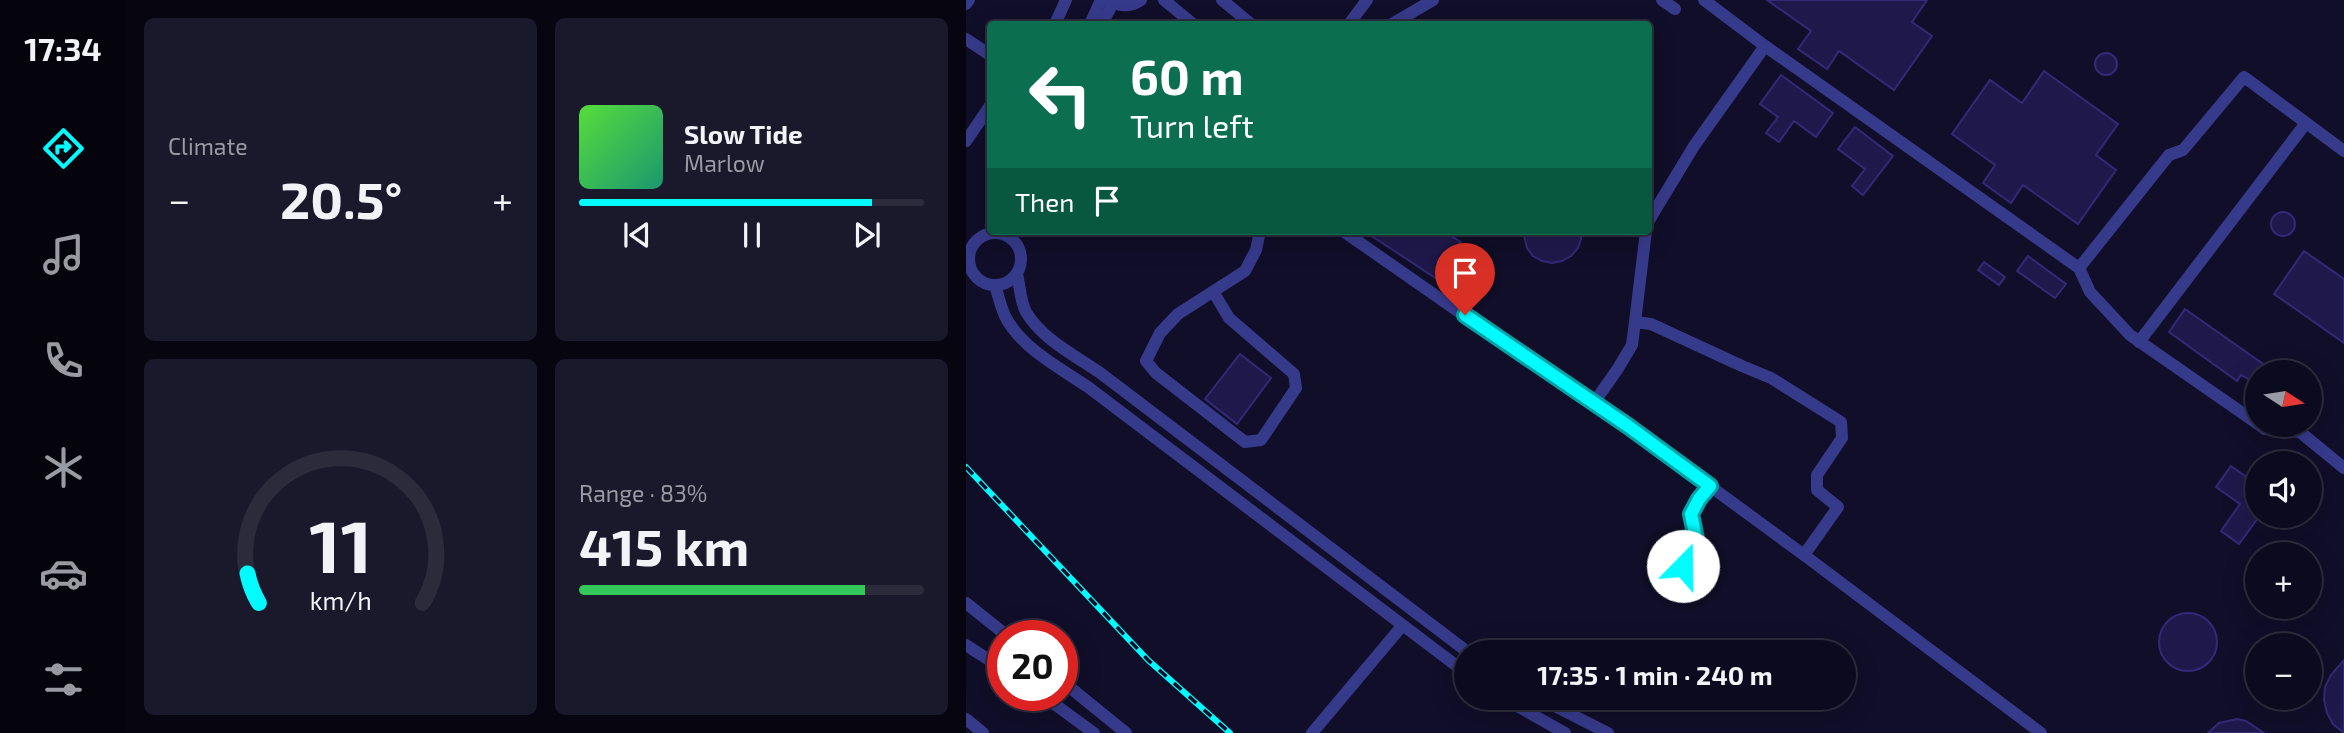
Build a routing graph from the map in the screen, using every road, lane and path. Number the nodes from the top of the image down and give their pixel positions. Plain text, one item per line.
1 (1066, 0) edge
2 (1141, 0) edge
3 (1164, 0) edge
4 (1222, 0) edge
5 (1367, 0) edge
6 (1433, 0) edge
7 (1662, 0) edge
8 (1704, 0) edge
9 (1107, 1) edge
10 (1675, 9) dead end
11 (1056, 21) edge
12 (1092, 21) edge
13 (1103, 21) edge
14 (1187, 21) edge
15 (1247, 21) edge
16 (1351, 21) edge
17 (1397, 21) edge
18 (966, 39) edge
19 (1765, 46) junction
20 (987, 53) edge
21 (987, 110) edge
22 (2306, 122) junction
23 (966, 141) edge
24 (2344, 151) edge
25 (1652, 215) edge
26 (989, 235) edge
27 (1003, 235) edge
28 (1259, 235) edge
29 (1349, 235) edge
30 (1646, 235) edge
31 (2079, 268) junction
32 (1017, 274) junction
33 (969, 275) edge
34 (995, 285) junction
35 (1214, 293) junction
36 (1635, 322) junction
37 (2139, 342) junction
38 (1593, 404) junction
39 (2245, 414) edge
40 (2307, 438) edge
41 (2344, 468) edge
42 (1710, 486) junction
43 (1804, 555) junction
44 (1683, 566) dead end
45 (966, 603) edge
46 (987, 620) edge
47 (1402, 626) junction
48 (1454, 642) edge
49 (966, 645) edge
50 (987, 659) edge
51 (1454, 664) edge
52 (1078, 694) edge
53 (1524, 710) edge
54 (1563, 710) edge
55 (1064, 711) edge
56 (966, 719) edge
57 (983, 733) edge
58 (1094, 733) edge
59 (1126, 733) edge
60 (1312, 733) edge
61 (1565, 733) edge
62 (1608, 733) edge
63 (2041, 733) edge

1 - 11 street
2 - 9 street
3 - 14 street
4 - 15 street
5 - 16 street
6 - 17 street
7 - 10 street
8 - 19 street
9 - 12 street
9 - 13 street
18 - 20 street
19 - 25 street
19 - 31 street
21 - 23 street
22 - 24 street
22 - 31 street
22 - 37 street
26 - 33 street
27 - 32 street
28 - 35 street
29 - 38 street
30 - 36 street
31 - 37 street
32 - 34 street
32 - 48 street
33 - 34 street
34 - 47 street
35 - 35 street
36 - 38 street
36 - 43 street
37 - 39 street
38 - 42 street
40 - 41 street
42 - 43 street
42 - 44 street
43 - 63 street
45 - 46 street
47 - 51 street
47 - 60 street
49 - 50 street
52 - 59 street
53 - 61 street
54 - 62 street
55 - 58 street
56 - 57 street

